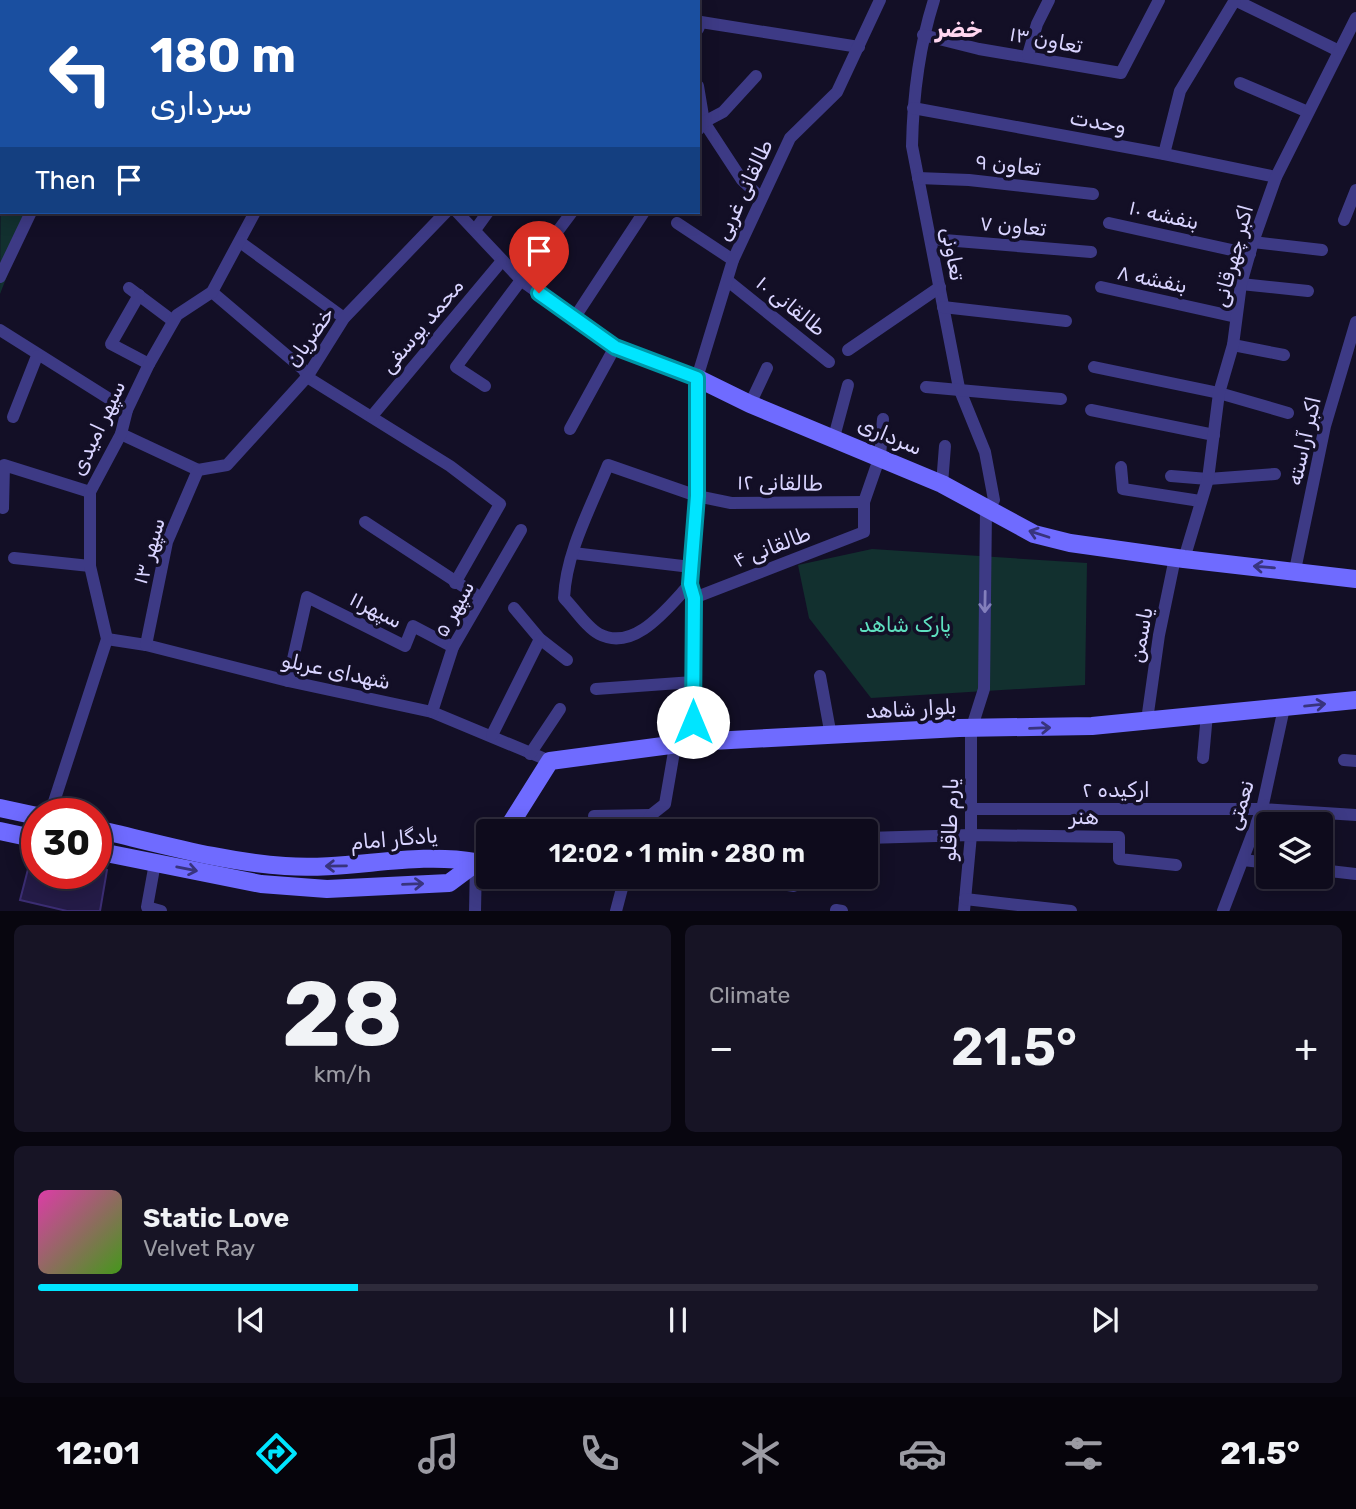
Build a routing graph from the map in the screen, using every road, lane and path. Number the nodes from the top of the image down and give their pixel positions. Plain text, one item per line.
1 (880, 0) edge
2 (934, 0) edge
3 (1049, 0) edge
4 (1235, 0) edge
5 (1154, 1) edge
6 (1356, 20) edge
7 (700, 22) edge
8 (923, 35) junction
9 (859, 47) junction
10 (1339, 51) junction
11 (1028, 55) junction
12 (757, 76) dead end
13 (1240, 83) dead end
14 (913, 108) junction
15 (1308, 112) junction
16 (701, 126) edge
17 (1164, 153) junction
18 (1276, 177) junction
19 (918, 178) junction
20 (1356, 190) edge
21 (1093, 194) dead end
22 (760, 197) junction
23 (30, 214) edge
24 (253, 214) edge
25 (444, 214) edge
26 (459, 214) edge
27 (487, 214) edge
28 (571, 214) edge
29 (643, 214) edge
30 (1344, 220) dead end
31 (677, 223) dead end
32 (1109, 223) dead end
33 (475, 230) junction
34 (932, 239) junction
35 (240, 243) junction
36 (1252, 248) junction
37 (1322, 250) dead end
38 (1091, 252) dead end
39 (733, 260) junction
40 (501, 262) junction
41 (0, 277) edge
42 (522, 281) junction
43 (728, 281) junction
44 (1241, 284) junction
45 (940, 287) junction
46 (1101, 287) dead end
47 (1308, 291) dead end
48 (212, 292) junction
49 (943, 307) junction
50 (575, 317) junction
51 (1236, 317) junction
52 (344, 318) junction
53 (173, 321) junction
54 (1066, 321) dead end
55 (1356, 322) edge
56 (0, 330) edge
57 (1233, 345) junction
58 (615, 347) junction
59 (848, 350) dead end
60 (1284, 355) dead end
61 (37, 356) junction
62 (829, 362) dead end
63 (149, 364) junction
64 (1094, 367) dead end
65 (766, 368) dead end
66 (307, 377) junction
67 (697, 378) junction
68 (848, 385) dead end
69 (485, 386) dead end
70 (926, 387) dead end
71 (959, 388) junction
72 (1219, 393) junction
73 (1062, 399) dead end
74 (750, 404) junction
75 (127, 410) junction
76 (1091, 410) dead end
77 (1287, 412) dead end
78 (372, 416) junction
79 (13, 417) dead end
80 (883, 419) dead end
81 (570, 429) dead end
82 (121, 434) junction
83 (1214, 435) junction
84 (834, 437) junction
85 (945, 446) dead end
86 (880, 456) junction
87 (1121, 467) dead end
88 (198, 470) junction
89 (1275, 474) dead end
90 (1171, 476) dead end
91 (1208, 480) junction
92 (942, 484) junction
93 (90, 492) junction
94 (697, 496) junction
95 (1200, 501) junction
96 (864, 502) junction
97 (0, 507) edge
98 (986, 509) junction
99 (365, 522) dead end
100 (522, 530) dead end
101 (573, 553) junction
102 (14, 558) dead end
103 (1180, 558) junction
104 (90, 566) junction
105 (691, 567) junction
106 (1295, 570) junction
107 (1356, 579) edge
108 (455, 583) junction
109 (690, 584) junction
110 (481, 598) junction
111 (694, 598) junction
112 (514, 608) dead end
113 (107, 639) junction
114 (540, 639) junction
115 (146, 645) junction
116 (453, 647) junction
117 (567, 660) dead end
118 (820, 676) dead end
119 (288, 681) junction
120 (693, 682) junction
121 (596, 689) dead end
122 (1356, 700) edge
123 (1284, 708) junction
124 (560, 709) dead end
125 (432, 712) junction
126 (1207, 714) junction
127 (1147, 720) junction
128 (971, 730) junction
129 (492, 735) junction
130 (831, 736) junction
131 (684, 744) junction
132 (530, 754) junction
133 (1203, 758) dead end
134 (550, 761) junction
135 (55, 798) edge
136 (0, 808) edge
137 (971, 809) junction
138 (1262, 809) junction
139 (21, 813) edge
140 (651, 815) junction
141 (594, 816) dead end
142 (1356, 816) edge
143 (514, 819) edge
144 (649, 819) edge
145 (0, 831) edge
146 (112, 833) edge
147 (971, 835) junction
148 (21, 836) edge
149 (878, 838) edge
150 (112, 854) edge
151 (476, 858) edge
152 (1243, 860) junction
153 (1256, 862) edge
154 (155, 863) junction
155 (476, 863) edge
156 (1176, 865) dead end
157 (1333, 871) edge
158 (1356, 874) edge
159 (478, 889) edge
160 (622, 889) edge
161 (964, 905) edge
162 (617, 910) edge
163 (836, 910) edge
164 (161, 911) edge
165 (475, 911) edge
166 (842, 911) edge
167 (1071, 911) edge
168 (1223, 911) edge

1 - 9 street, طالقانی غربی
2 - 8 street, تعاونی
3 - 11 street
4 - 10 street
4 - 17 street
5 - 11 street, تعاون ۱۳
6 - 10 street, اکبر چهرقانی
7 - 9 street
8 - 11 street, تعاون ۱۳
8 - 14 street, تعاونی
9 - 22 street, طالقانی غربی
10 - 15 street, اکبر چهرقانی
12 - 16 street
13 - 15 street
14 - 17 street, وحدت
14 - 19 street, تعاونی
15 - 18 street, اکبر چهرقانی
16 - 22 street
17 - 18 street, وحدت
18 - 36 street, اکبر چهرقانی
19 - 21 street, تعاون ۹
19 - 34 street, تعاونی
20 - 30 street
22 - 39 street, طالقانی غربی
23 - 41 street
24 - 35 street, سپهر امیدی
25 - 52 street, خضریان
26 - 33 street, سرداری
27 - 33 street
28 - 42 street
29 - 50 street
31 - 39 street
32 - 36 street, بنفشه ۱۰
33 - 40 street, سرداری
34 - 38 street, تعاون ۷
34 - 45 street, تعاونی
35 - 48 street, سپهر امیدی
35 - 52 street
36 - 37 street, بنفشه ۱۰
36 - 44 street, اکبر چهرقانی
39 - 43 street, طالقانی غربی
40 - 42 street, سرداری
40 - 78 street, محمد یوسفی
42 - 50 street, سرداری
42 - 69 street
43 - 62 street, طالقانی ۱۰
43 - 67 street, طالقانی غربی
44 - 47 street
44 - 51 street, اکبر چهرقانی
45 - 49 street, تعاونی
45 - 59 street
46 - 51 street, بنفشه ۸
48 - 53 street, سپهر امیدی
48 - 66 street
49 - 54 street
49 - 71 street, تعاونی
50 - 58 street, سرداری
51 - 57 street, اکبر چهرقانی
52 - 66 street, خضریان
53 - 63 street, سپهر امیدی
53 - 63 street
55 - 106 street, اکبر آراسته
56 - 61 street
57 - 60 street
57 - 72 street, اکبر چهرقانی
58 - 67 street, سرداری
58 - 81 street
61 - 75 street
61 - 79 street
63 - 75 street, سپهر امیدی
64 - 72 street
65 - 74 street
66 - 78 street
66 - 88 street, خضریان
67 - 74 main road, سرداری
67 - 94 street, طالقانی غربی
68 - 84 street
70 - 71 street
71 - 73 street
71 - 98 street, تعاونی
72 - 77 street
72 - 83 street, اکبر چهرقانی
74 - 84 main road, سرداری
75 - 82 street, سپهر امیدی
76 - 83 street
78 - 108 street
80 - 86 street
82 - 88 street
82 - 93 street, سپهر امیدی
83 - 91 street, اکبر چهرقانی
84 - 86 main road, سرداری
85 - 92 street
86 - 92 main road, سرداری
86 - 96 street
87 - 95 street
88 - 115 street, سپهر ۱۳
89 - 91 street
90 - 91 street
91 - 95 street, اکبر چهرقانی
92 - 98 main road, سرداری
93 - 97 street
93 - 104 street, سپهر امیدی
94 - 96 street, طالقانی ۱۲
94 - 101 street, طالقانی ۱۲
94 - 105 street, طالقانی غربی
95 - 103 street, اکبر چهرقانی
96 - 111 street, طالقانی ۴
103 -> 98 main road, سرداری
98 -> 128 street, یارم طاقلو
99 - 108 street
100 - 110 street, سپهر ۵
101 - 105 street
101 - 109 street
102 - 104 street
106 -> 103 main road, سرداری
103 - 127 street, یاسمن
104 - 113 street, سپهر امیدی
105 - 109 street, طالقانی غربی
106 - 107 main road, سرداری
108 - 110 street
109 - 111 street, طالقانی غربی
110 - 116 street, سپهر ۵
111 - 120 street, طالقانی غربی
112 - 114 street
113 - 115 street, شهدای عربلو
113 - 135 street
114 - 117 street
114 - 129 street
115 - 119 street, شهدای عربلو
116 - 119 street, سپهر۱۱
116 - 125 street, سپهر ۵
118 - 130 street
119 - 125 street, شهدای عربلو
120 - 121 street
120 - 131 street, طالقانی غربی
123 -> 122 main road, بلوار شاهد
123 - 126 main road, بلوار شاهد
123 - 138 street, نعمتی
124 - 132 street
125 - 129 street, شهدای عربلو
126 - 127 main road, بلوار شاهد
126 - 133 street
128 -> 127 main road, بلوار شاهد
128 - 130 main road, بلوار شاهد
128 - 137 street, یارم طاقلو
129 - 132 street, شهدای عربلو
130 - 131 main road, بلوار شاهد
131 - 134 main road, بلوار شاهد
131 - 140 street, طالقانی غربی
132 - 134 street, شهدای عربلو
134 - 143 main road
136 - 139 main road
137 - 138 street, ارکیده ۲
137 - 147 street, یارم طاقلو
138 - 142 street, ارکیده ۲
138 - 152 street, نعمتی
140 - 141 street
140 - 144 street, طالقانی غربی
145 - 148 main road
151 -> 146 main road, یادگار امام
147 - 149 street
147 - 156 street, هنر
147 - 161 street, یارم طاقلو
150 - 154 main road, یادگار امام
152 - 153 street
152 - 168 street, نعمتی
154 -> 155 main road, یادگار امام
154 - 164 street
157 - 158 street
159 - 165 street
160 - 162 street
161 - 167 street
163 - 166 street

